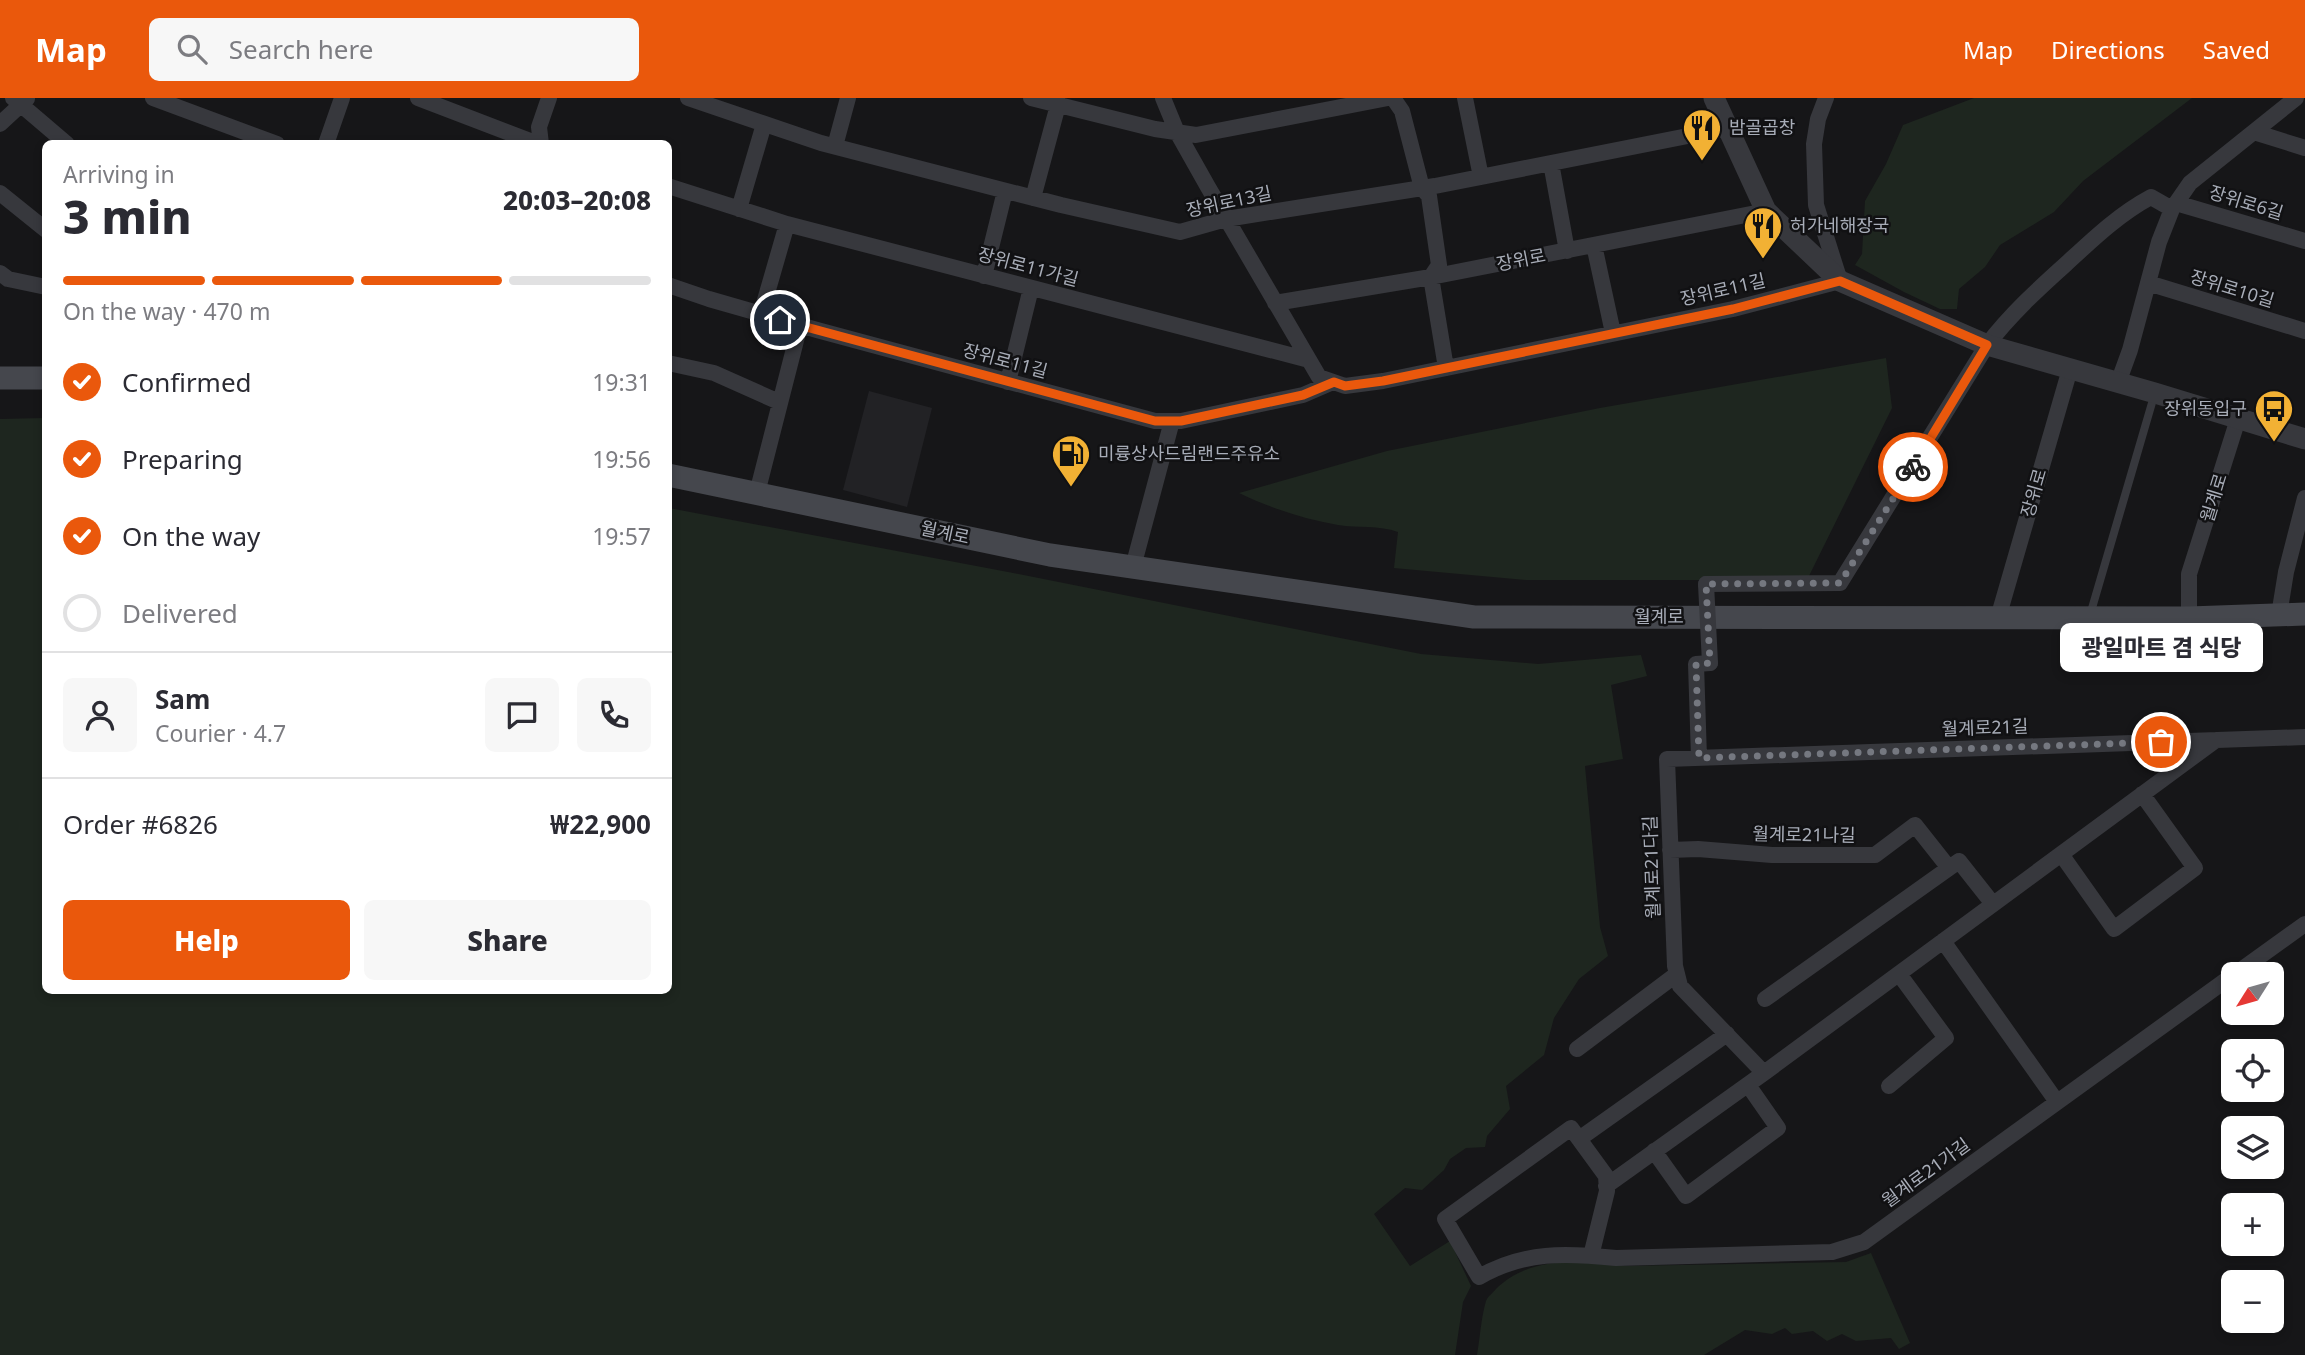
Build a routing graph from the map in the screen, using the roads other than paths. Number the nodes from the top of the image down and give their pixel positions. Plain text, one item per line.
1 (153, 98) edge
2 (342, 98) edge
3 (418, 98) edge
4 (549, 98) edge
5 (688, 98) edge
6 (848, 98) edge
7 (1031, 98) edge
8 (1163, 98) edge
9 (1388, 98) edge
10 (1393, 98) edge
11 (1465, 98) edge
12 (1714, 98) edge
13 (2296, 98) edge
14 (21, 100) edge
15 (1057, 101) edge
16 (1822, 102) edge
17 (0, 124) edge
18 (764, 124) junction
19 (1728, 128) junction
20 (1177, 132) junction
21 (2254, 132) junction
22 (62, 140) edge
23 (259, 140) edge
24 (327, 140) edge
25 (528, 140) edge
26 (539, 140) edge
27 (835, 146) junction
28 (2305, 148) edge
29 (1551, 163) junction
30 (1480, 177) junction
31 (672, 187) edge
32 (1422, 188) junction
33 (1005, 191) junction
34 (0, 193) edge
35 (1033, 198) junction
36 (2174, 206) junction
37 (739, 209) junction
38 (1766, 211) junction
39 (1226, 219) junction
40 (787, 224) junction
41 (42, 227) edge
42 (2305, 241) edge
43 (1594, 245) junction
44 (1567, 251) junction
45 (0, 272) edge
46 (984, 276) junction
47 (1432, 277) junction
48 (1840, 281) junction
49 (2148, 284) junction
50 (42, 285) edge
51 (672, 286) edge
52 (1031, 288) junction
53 (1275, 303) junction
54 (761, 314) junction
55 (800, 325) junction
56 (2305, 331) edge
57 (1614, 333) junction
58 (1987, 345) junction
59 (1309, 360) junction
60 (672, 364) edge
61 (1446, 368) junction
62 (2070, 369) junction
63 (0, 377) edge
64 (42, 378) edge
65 (1008, 382) junction
66 (1334, 382) junction
67 (2118, 383) junction
68 (2155, 393) junction
69 (779, 402) junction
70 (2238, 419) junction
71 (1172, 421) junction
72 (2305, 439) edge
73 (672, 476) edge
74 (757, 494) junction
75 (2305, 498) edge
76 (1133, 567) junction
77 (2305, 614) edge
78 (2279, 615) junction
79 (1998, 618) junction
80 (2089, 618) junction
81 (2189, 618) junction
82 (2305, 737) edge
83 (2216, 740) junction
84 (1699, 758) junction
85 (1667, 759) joint
86 (2142, 794) junction
87 (1670, 849) junction
88 (2061, 854) junction
89 (1949, 868) junction
90 (1993, 904) junction
91 (2305, 923) edge
92 (1943, 941) junction
93 (2251, 962) edge
94 (1677, 974) junction
95 (1899, 974) junction
96 (2221, 984) edge
97 (1765, 999) dead end
98 (1727, 1034) junction
99 (1577, 1049) dead end
100 (1765, 1073) junction
101 (1748, 1084) junction
102 (1889, 1086) dead end
103 (2057, 1102) junction
104 (1579, 1139) junction
105 (1654, 1152) junction
106 (1606, 1186) junction
107 (1591, 1256) junction

1 - 23 street
2 - 24 street
3 - 25 street
4 - 26 street
5 - 18 street, 장위로13길
6 - 27 street
7 - 15 street
8 - 20 street
9 - 20 street
10 - 32 street
11 - 30 street
12 - 19 street
13 - 21 street
14 - 17 street
14 - 22 street
15 - 20 street
15 - 35 street
16 - 48 street
18 - 27 street, 장위로13길
18 - 37 street
19 - 29 street, 장위로13길
19 - 38 street
20 - 39 street
21 - 28 street
21 - 36 street
27 - 33 street, 장위로13길
29 - 30 street, 장위로13길
29 - 44 street
30 - 32 street, 장위로13길
31 - 37 street, 장위로11가길
32 - 39 street, 장위로13길
32 - 47 street
33 - 35 street, 장위로13길
33 - 46 street
34 - 41 street
35 - 39 street, 장위로13길
36 - 42 street, 장위로6길
36 - 49 street
36 - 58 street
37 - 40 street, 장위로11가길
38 - 43 street, 장위로
38 - 48 street
39 - 53 street
40 - 46 street, 장위로11가길
40 - 54 street
43 - 44 street, 장위로
43 - 57 street
44 - 47 street, 장위로
45 - 50 street
46 - 52 street, 장위로11가길
47 - 53 street, 장위로
47 - 61 street
48 - 57 street, 장위로11길
48 - 58 street
49 - 56 street, 장위로10길
49 - 67 street
51 - 54 street, 장위로11길
52 - 59 street, 장위로11가길
52 - 65 street
53 - 59 street
54 - 55 street, 장위로11길
55 - 65 street, 장위로11길
55 - 69 street
57 - 61 street, 장위로11길
58 - 62 street
58 - 84 street, bridge
59 - 66 street
60 - 69 street
61 - 66 street, 장위로11길
62 - 67 street
62 - 79 street, 장위로
63 - 64 main road
65 - 71 street, 장위로11길
66 - 71 street, 장위로11길
67 - 68 street
68 - 70 street
68 - 80 lane
69 - 74 street
70 - 72 street
70 - 81 street, 월계로
71 - 76 street
73 - 74 main road, 월계로
74 - 76 main road, 월계로
75 - 78 street
76 - 79 main road, 월계로
77 - 78 main road, 월계로
78 - 81 main road, 월계로
79 - 80 main road, 월계로
80 - 81 main road, 월계로
82 - 83 street, 월계로21길
83 - 84 street, 월계로21길
83 - 86 street
84 - 85 street, 월계로21길
85 - 87 street, 월계로21다길
86 - 88 street
86 - 88 street
87 - 89 street, 월계로21나길
87 - 94 street, 월계로21다길
88 - 90 street
89 - 90 street, 월계로21나길
89 - 97 street
90 - 92 street
91 - 93 street, 월계로21가길
92 - 95 street
92 - 103 street
94 - 98 street, 월계로21다길
94 - 99 street
95 - 100 street
95 - 102 street
96 - 103 street, 월계로21가길
98 - 100 street, 월계로21다길
98 - 104 street
100 - 101 street
101 - 105 street
101 - 105 street
103 - 107 street, 월계로21가길
104 - 106 street
104 - 107 street, 월계로21가길
105 - 106 street
106 - 107 street

